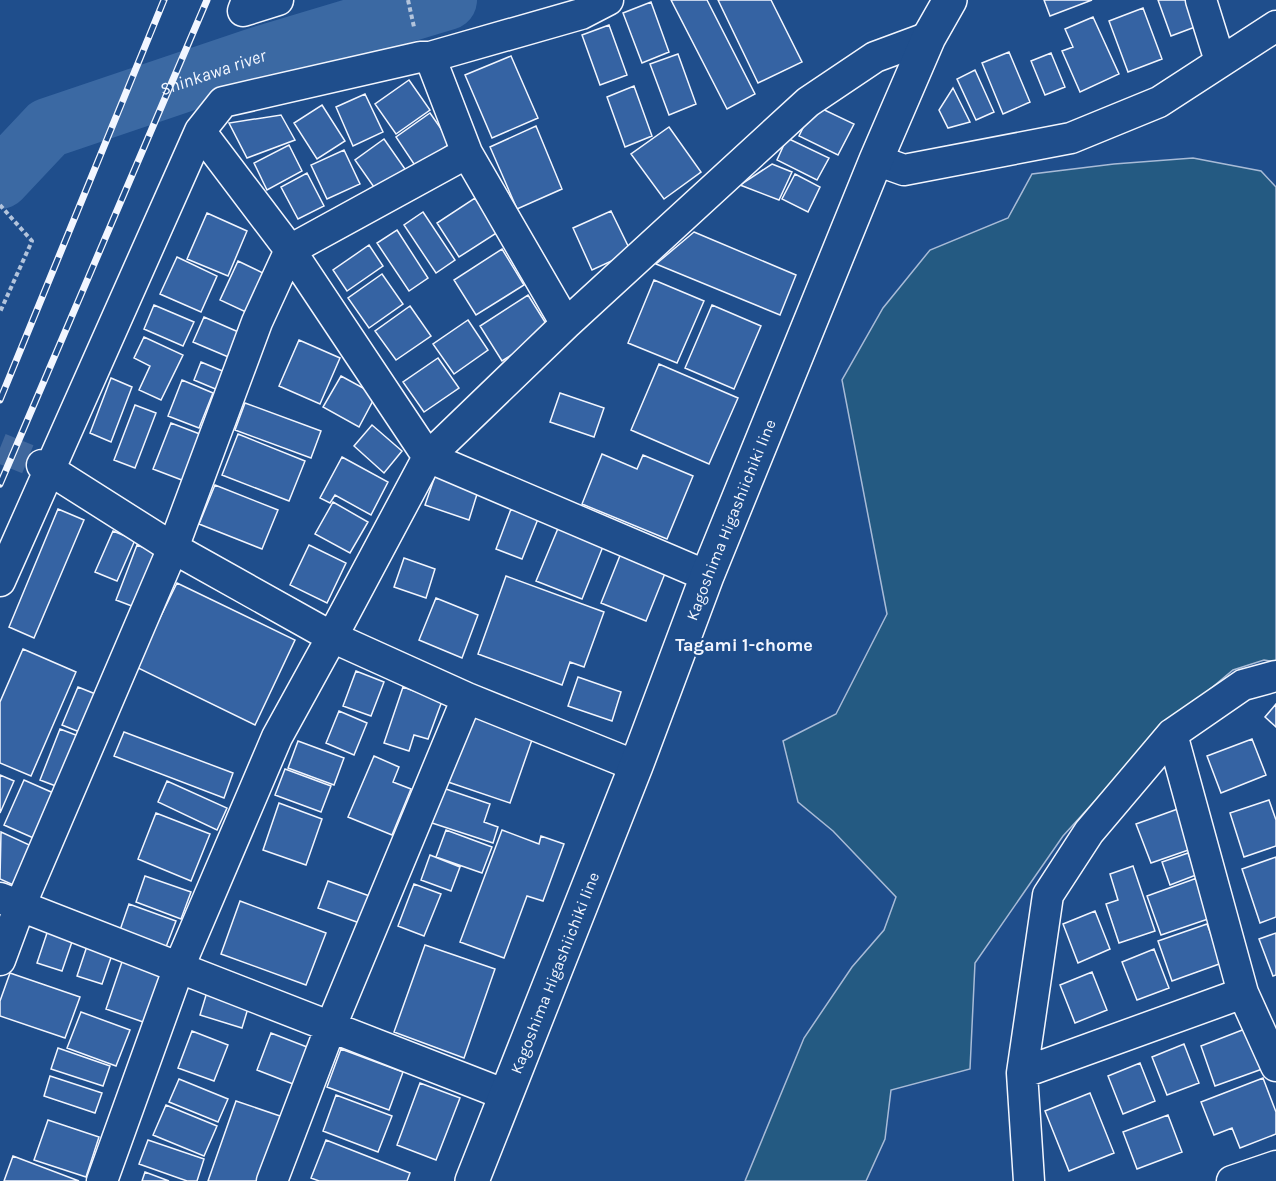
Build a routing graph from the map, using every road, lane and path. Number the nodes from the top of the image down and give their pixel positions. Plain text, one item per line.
1 (248, 0) edge
2 (278, 0) edge
3 (608, 0) edge
4 (950, 0) edge
5 (1201, 0) edge
6 (1276, 26) edge
7 (929, 37) junction
8 (430, 57) junction
9 (1220, 61) junction
10 (200, 131) junction
11 (467, 153) junction
12 (876, 160) junction
13 (0, 205) edge
14 (290, 250) junction
15 (0, 312) edge
16 (566, 324) junction
17 (428, 457) junction
18 (46, 468) junction
19 (172, 548) junction
20 (707, 576) junction
21 (0, 581) edge
22 (333, 637) junction
23 (1276, 676) edge
24 (467, 698) junction
25 (1172, 734) junction
26 (636, 766) junction
27 (10, 902) edge
28 (0, 960) edge
29 (179, 967) junction
30 (1244, 993) junction
31 (331, 1026) junction
32 (1276, 1066) edge
33 (1022, 1073) junction
34 (506, 1095) junction
35 (1276, 1166) edge
36 (102, 1181) edge
37 (272, 1181) edge
38 (472, 1181) edge
39 (1029, 1181) edge
40 (1232, 1181) edge

1 - 2 street
3 - 8 street
4 - 7 main road, Kagoshima Higashiichiki line
5 - 9 street
6 - 9 street
7 - 12 main road, Kagoshima Higashiichiki line
7 - 16 street
8 - 10 street
8 - 11 street
9 - 12 street
10 - 14 street
10 - 18 street
11 - 14 street
11 - 16 street
12 - 20 main road, Kagoshima Higashiichiki line
13 - 15 path
14 - 17 street
14 - 19 street
16 - 17 street
17 - 20 street
17 - 22 street
18 - 19 street
18 - 21 street
19 - 22 street
19 - 27 street
20 - 26 main road, Kagoshima Higashiichiki line
22 - 24 street
22 - 29 street
23 - 25 street
24 - 26 street
24 - 31 street
25 - 30 street
25 - 33 street
26 - 34 main road, Kagoshima Higashiichiki line
27 - 28 street
27 - 29 street
29 - 31 street
29 - 36 street
30 - 32 street
30 - 33 street
31 - 34 street
31 - 37 street
33 - 39 street
34 - 38 main road, Kagoshima Higashiichiki line
35 - 40 street

